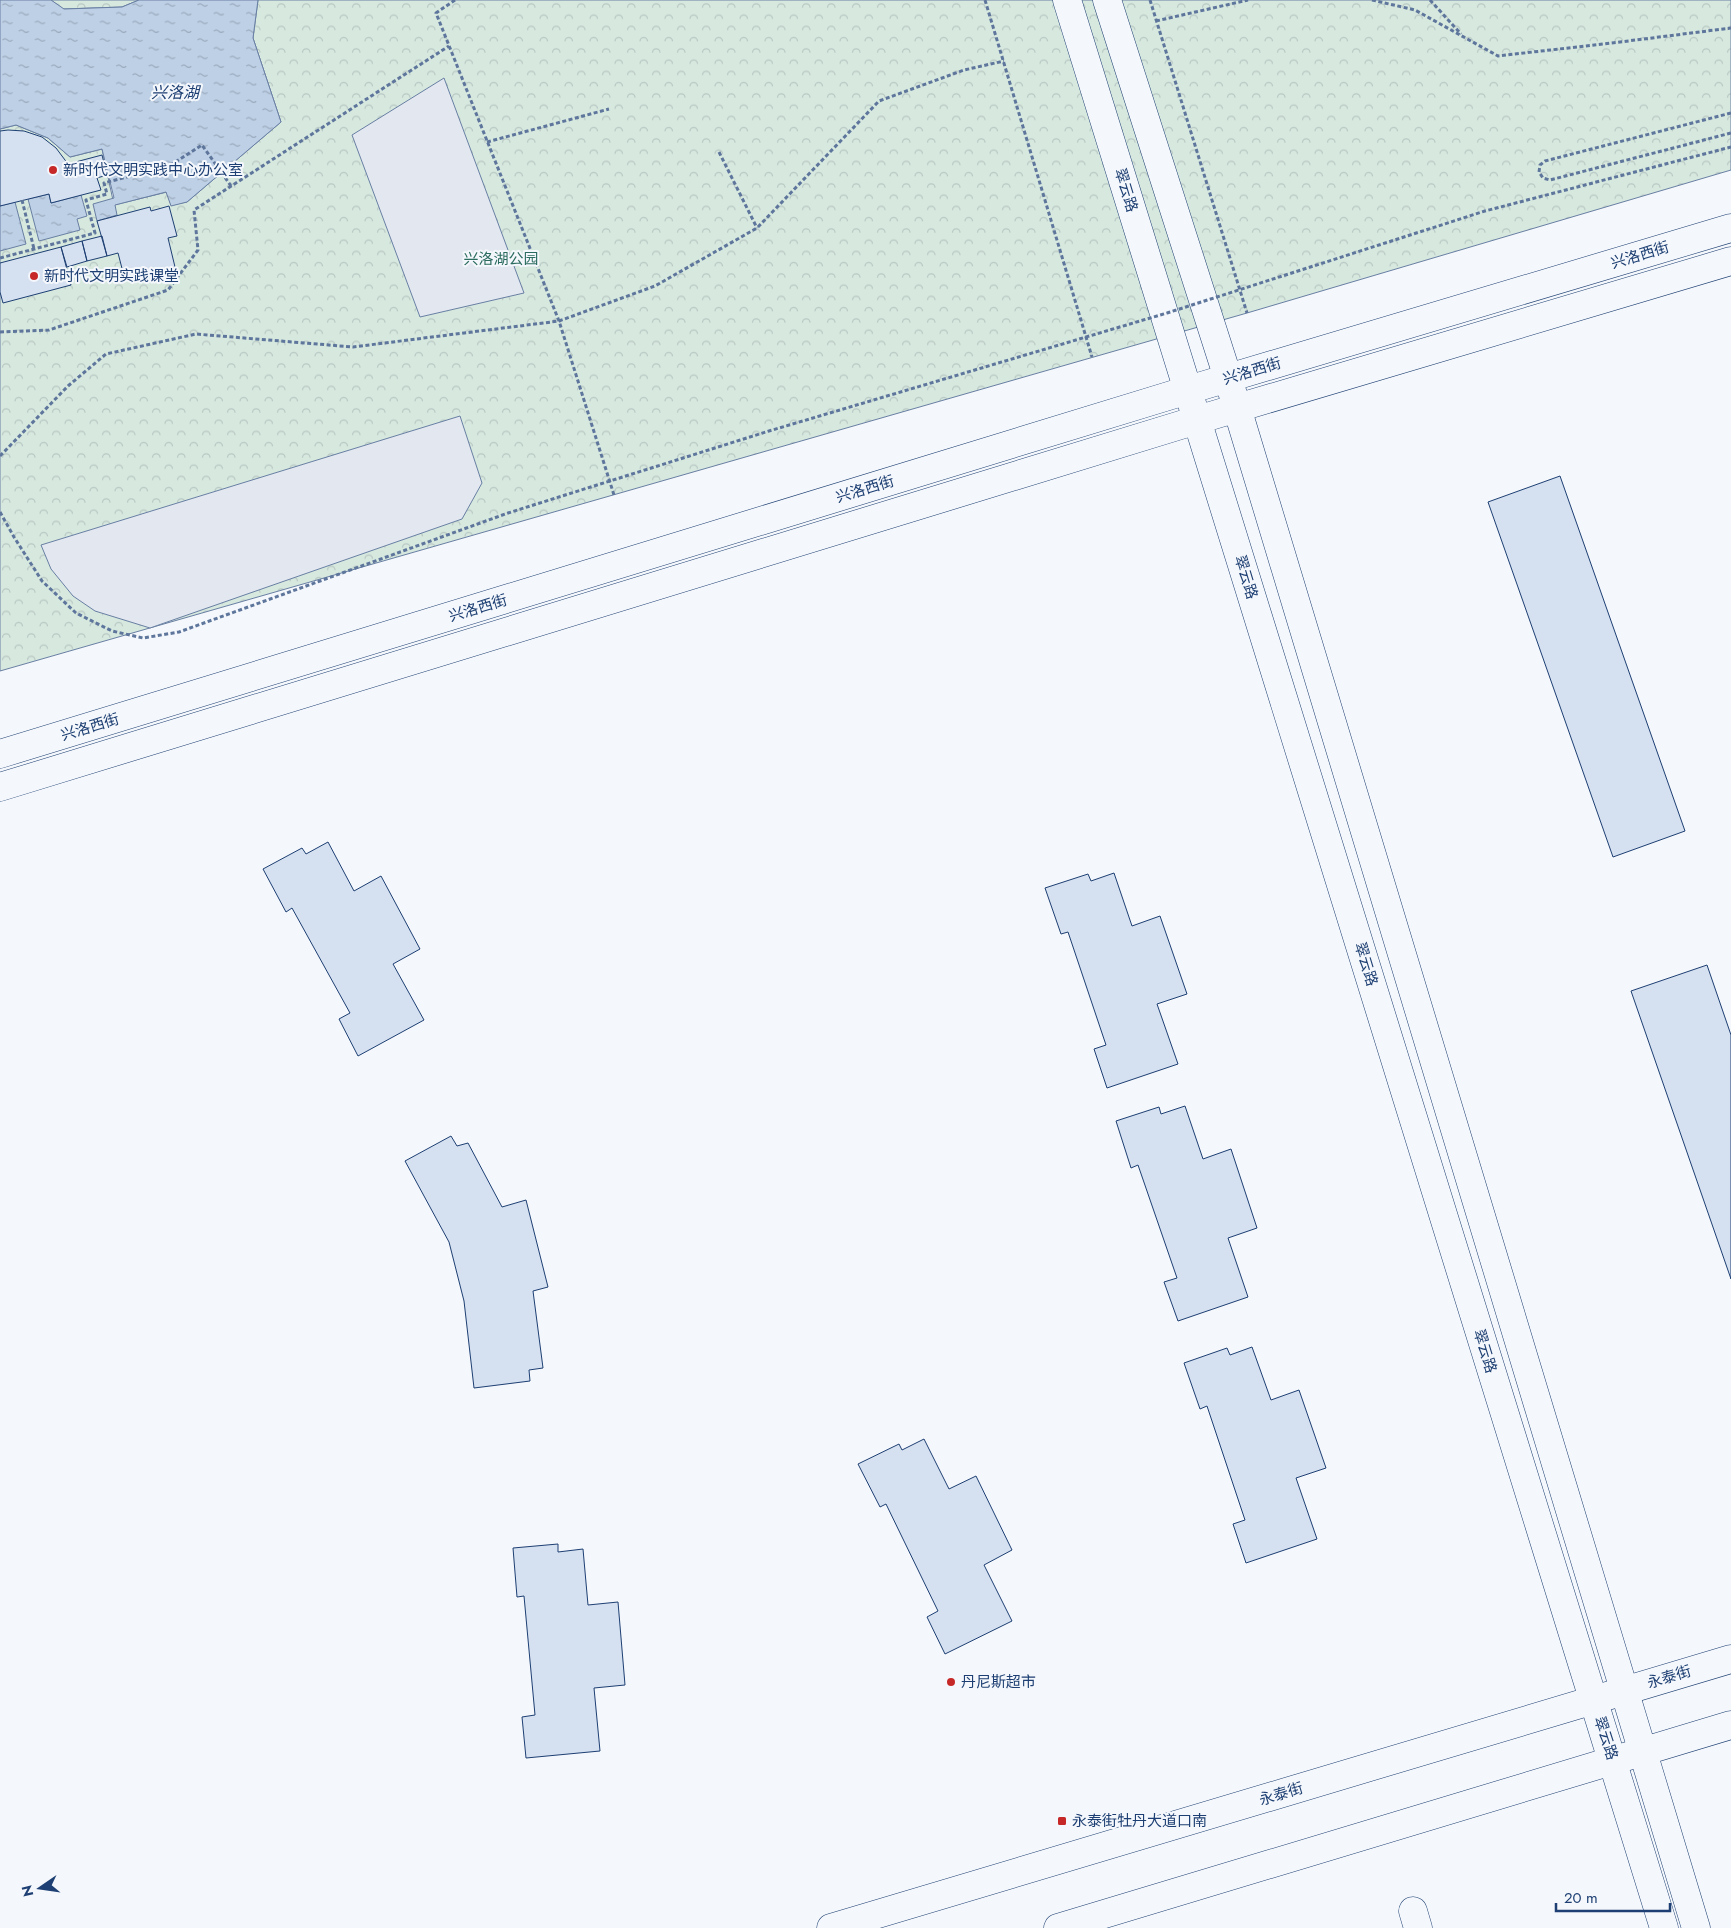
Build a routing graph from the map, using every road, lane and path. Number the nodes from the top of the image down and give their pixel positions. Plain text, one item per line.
1 (455, 0) edge
2 (985, 0) edge
3 (1067, 0) edge
4 (1107, 0) edge
5 (1150, 0) edge
6 (1248, 0) edge
7 (1372, 0) edge
8 (1430, 0) edge
9 (1156, 21) junction
10 (1731, 28) edge
11 (1463, 36) junction
12 (449, 46) junction
13 (1004, 61) junction
14 (609, 109) dead end
15 (1731, 113) edge
16 (1731, 133) edge
17 (487, 142) junction
18 (1731, 147) edge
19 (719, 152) dead end
20 (231, 186) junction
21 (22, 200) dead end
22 (757, 228) junction
23 (1731, 228) edge
24 (34, 249) junction
25 (0, 258) edge
26 (1731, 261) edge
27 (1247, 313) dead end
28 (559, 321) junction
29 (0, 332) edge
30 (1092, 357) dead end
31 (1228, 378) junction
32 (1188, 390) junction
33 (1237, 408) junction
34 (1197, 420) junction
35 (0, 456) edge
36 (614, 494) dead end
37 (0, 512) edge
38 (0, 754) edge
39 (0, 787) edge
40 (1731, 1658) edge
41 (1624, 1691) junction
42 (1593, 1700) junction
43 (1731, 1725) edge
44 (1642, 1752) junction
45 (1613, 1761) junction
46 (831, 1928) edge
47 (1058, 1928) edge
48 (1664, 1928) edge
49 (1696, 1928) edge

1 - 12 path
2 - 13 path
3 - 32 street, 翠云路
4 - 31 street, 翠云路
5 - 9 path
6 - 9 path
7 - 11 path
8 - 11 path
9 - 27 path
10 - 11 path
12 - 17 path
12 - 20 path
13 - 22 path
13 - 30 path
14 - 17 path
15 - 16 path
17 - 28 path
18 - 37 path, bridge
19 - 22 path
20 - 24 path
20 - 29 path
21 - 24 path
22 - 28 path
23 - 31 street, 兴洛西街
24 - 25 path
26 - 33 street, 兴洛西街
28 - 35 path
28 - 36 path
31 - 32 street, 兴洛西街
31 - 33 street, 翠云路
32 - 34 street, 翠云路
32 - 38 street, 兴洛西街
33 - 34 street, 兴洛西街
33 - 41 street, 翠云路
34 - 39 street, 兴洛西街
34 - 42 street, 翠云路
40 - 41 street, 永泰街
41 - 42 street, 永泰街
41 - 44 street, 翠云路
42 - 45 street, 翠云路
42 - 46 street, 永泰街
43 - 44 street
44 - 45 street
44 - 49 street, 翠云路
45 - 47 street
45 - 48 street, 翠云路

